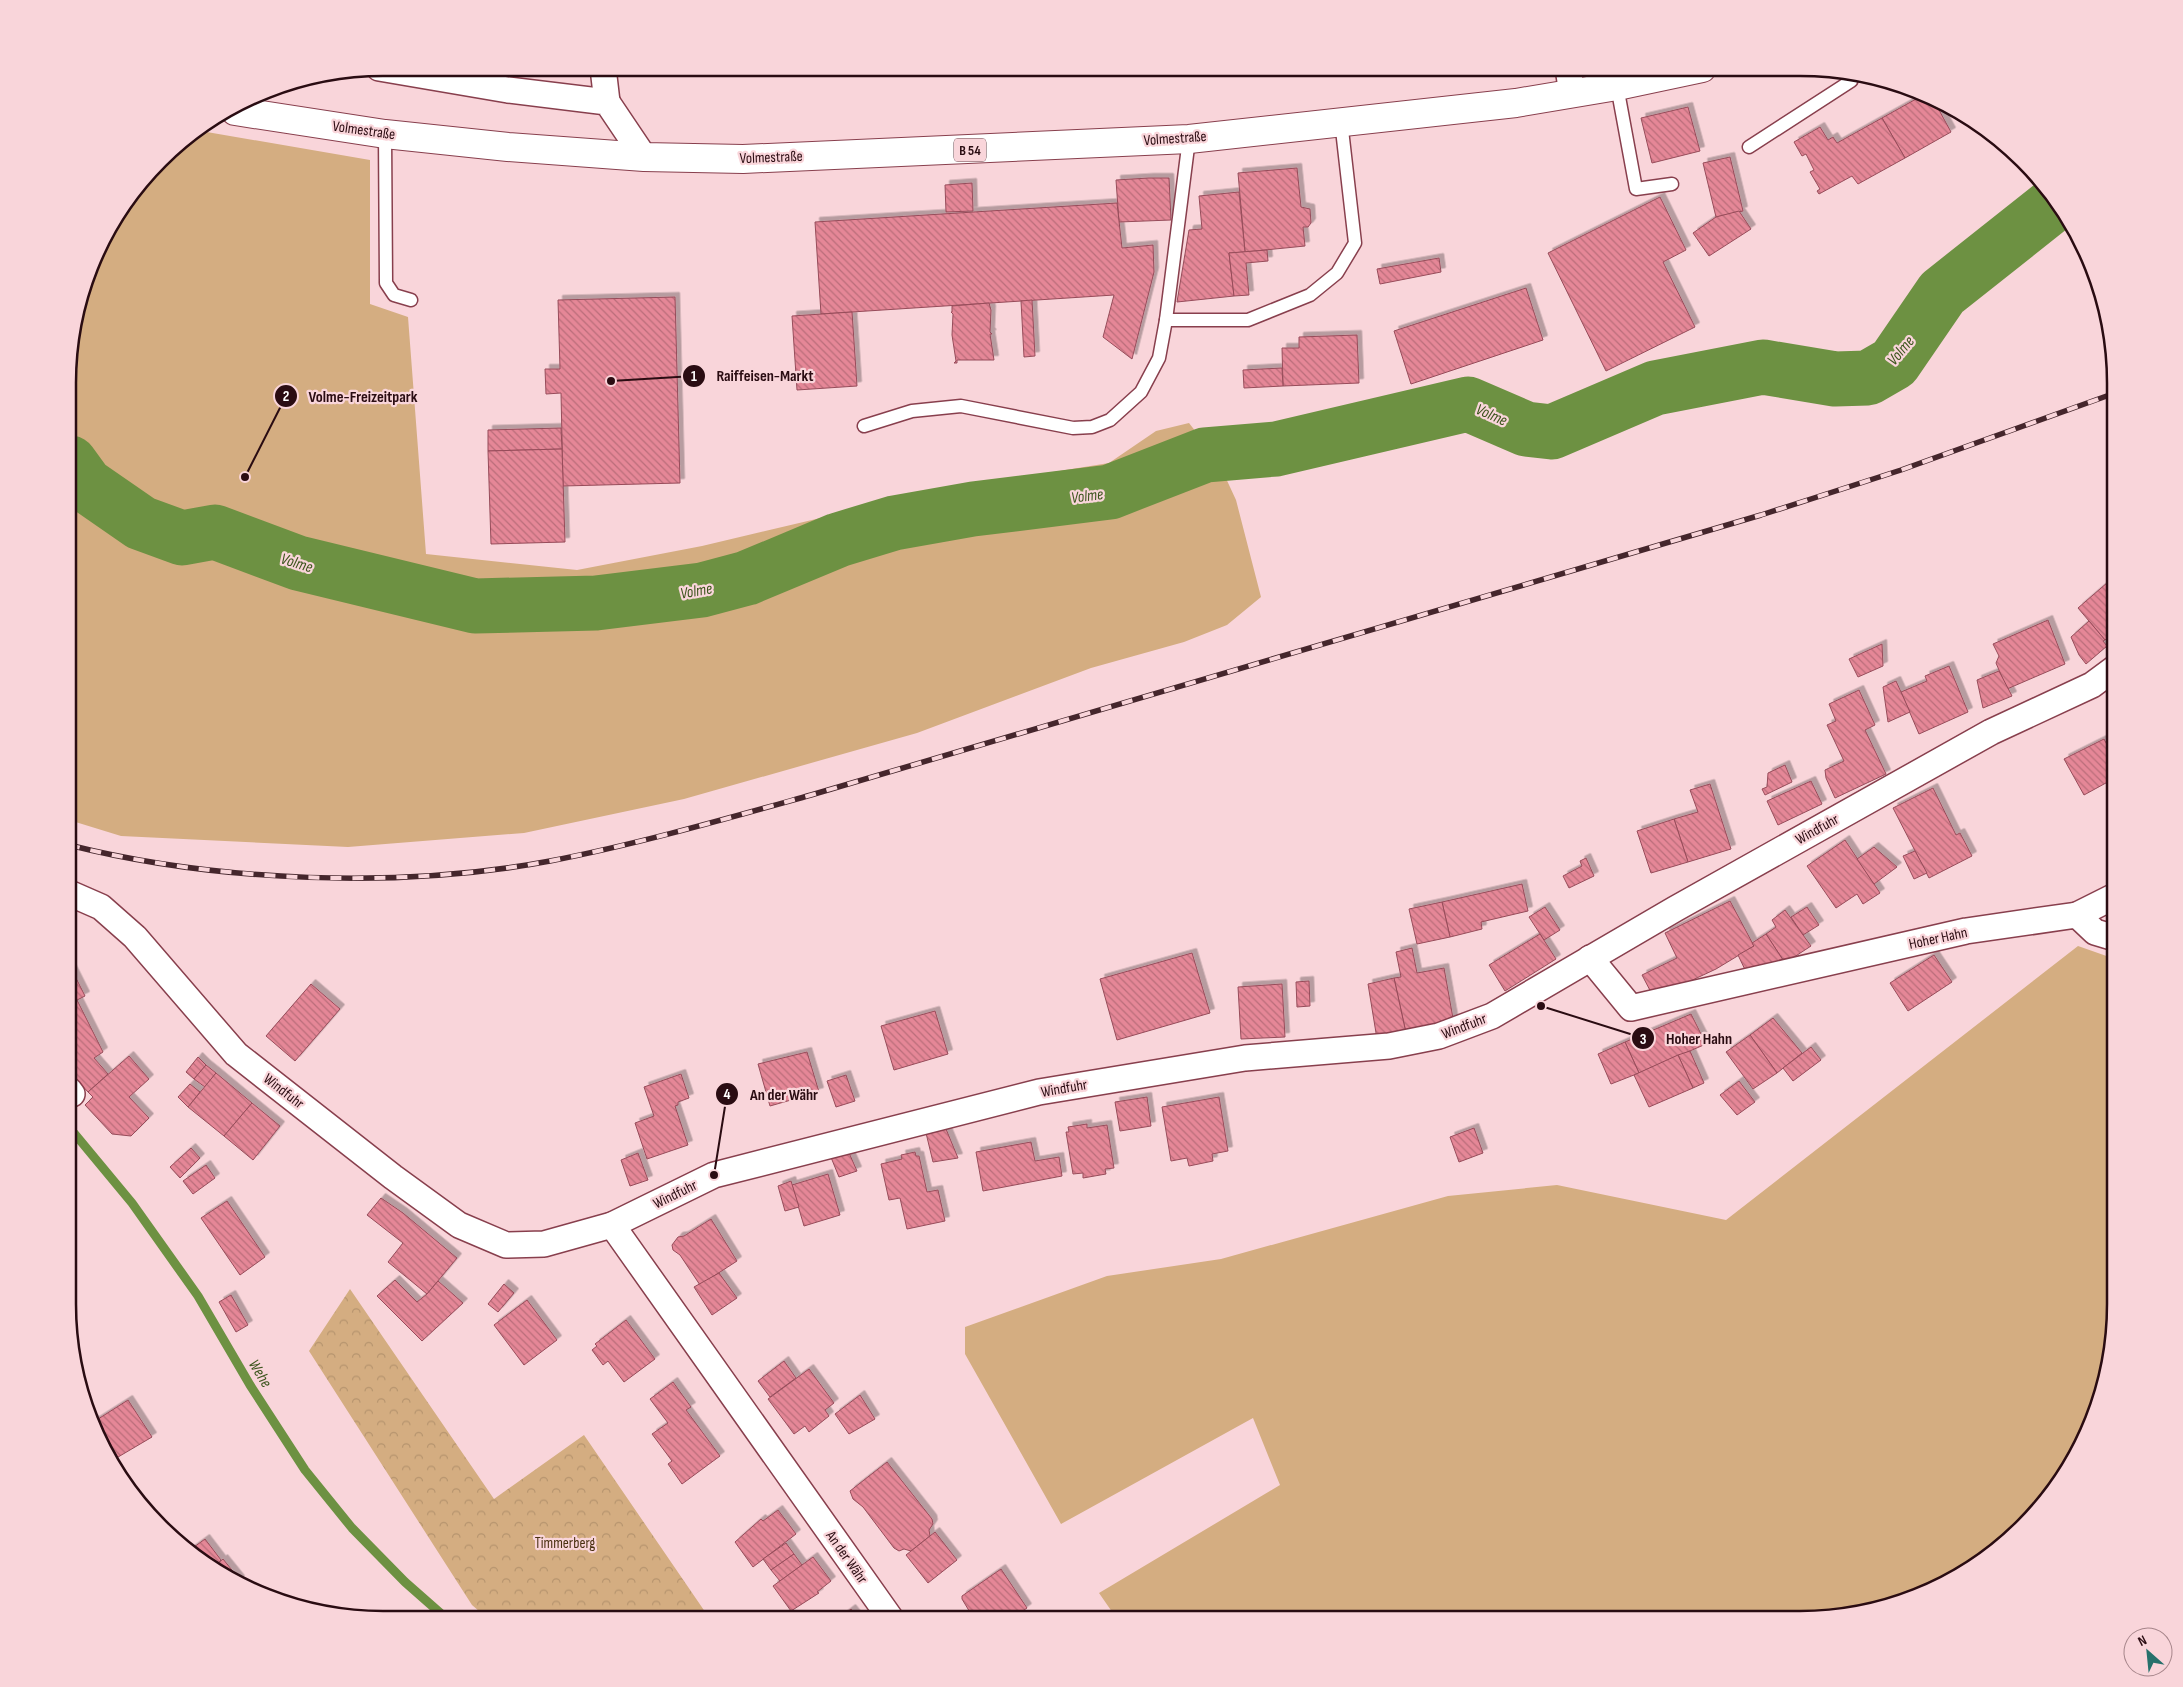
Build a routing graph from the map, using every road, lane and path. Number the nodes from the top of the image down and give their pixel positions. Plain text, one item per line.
1 (426, 76) edge
2 (604, 76) edge
3 (1664, 76) edge
4 (1570, 81) edge
5 (1851, 81) edge
6 (1617, 86) junction
7 (607, 102) junction
8 (240, 112) edge
9 (1341, 121) junction
10 (385, 134) junction
11 (1190, 139) junction
12 (1749, 147) dead end
13 (644, 158) junction
14 (1672, 184) dead end
15 (411, 300) dead end
16 (1166, 320) junction
17 (864, 426) dead end
18 (2107, 674) edge
19 (76, 896) edge
20 (2107, 900) edge
21 (2076, 915) junction
22 (2107, 936) edge
23 (1590, 958) junction
24 (612, 1225) junction
25 (885, 1611) edge

1 - 7 street
2 - 7 street
3 - 6 main road, Volmestraße / B 54
4 - 6 main road, Volmestraße / B 54
4 - 9 main road, Volmestraße / B 54
5 - 12 lane
6 - 14 lane
7 - 13 street
8 - 10 main road, Volmestraße / B 54
9 - 11 main road, Volmestraße / B 54
9 - 16 lane
10 - 13 main road, Volmestraße / B 54
10 - 15 lane
11 - 13 main road, Volmestraße / B 54
11 - 16 lane
16 - 17 lane
18 - 23 street, Windfuhr
19 - 24 street, Windfuhr
20 - 21 street, Hoher Hahn
21 - 22 street
21 - 23 street, Hoher Hahn
23 - 24 street, Windfuhr
24 - 25 street, An der Währ

